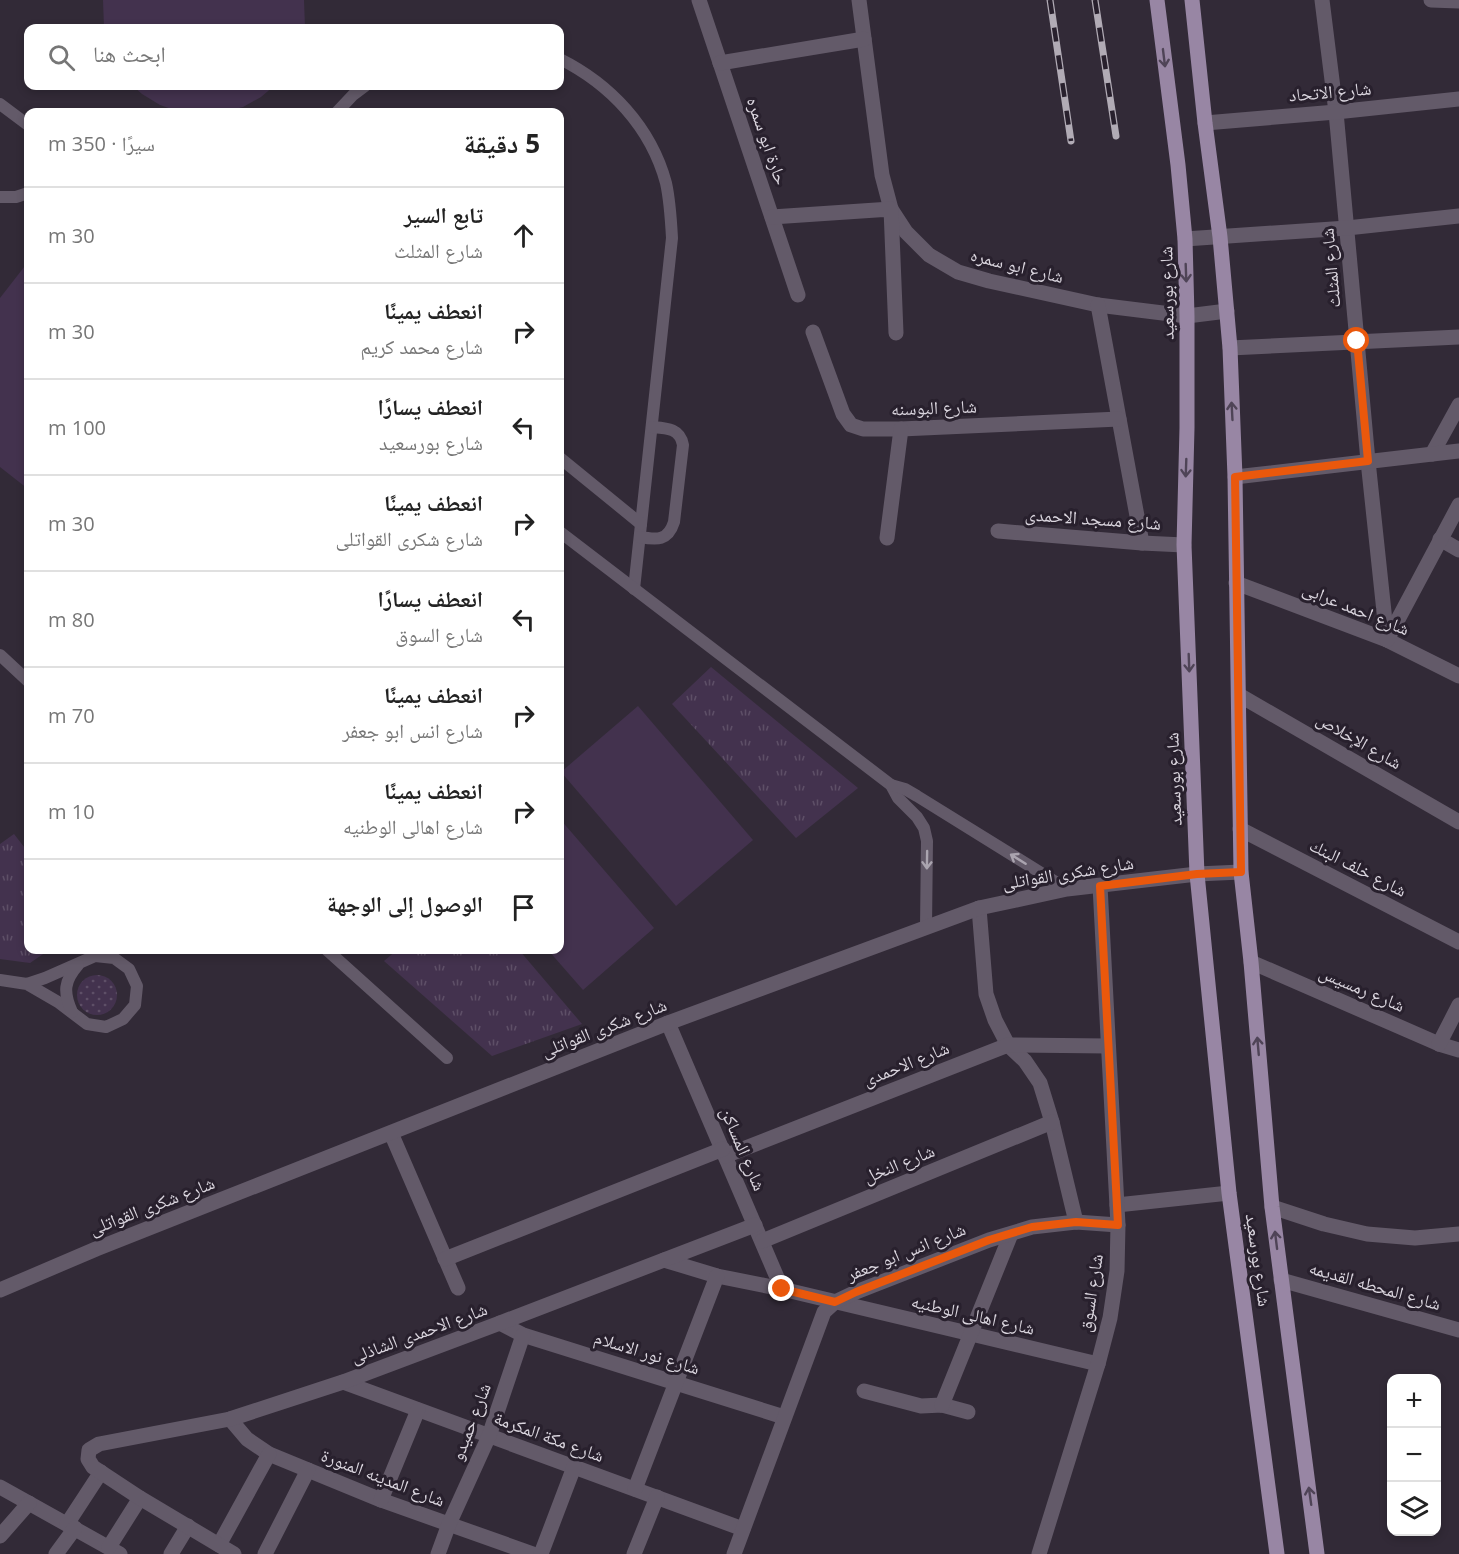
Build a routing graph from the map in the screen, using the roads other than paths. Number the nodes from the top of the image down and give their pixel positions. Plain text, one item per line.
1 (699, 0) edge
2 (859, 0) edge
3 (1157, 0) edge
4 (1192, 0) edge
5 (1322, 0) edge
6 (1431, 0) edge
7 (1459, 1) edge
8 (864, 39) junction
9 (564, 61) edge
10 (720, 63) junction
11 (360, 90) edge
12 (1459, 99) edge
13 (0, 104) edge
14 (341, 108) edge
15 (1336, 112) junction
16 (24, 122) edge
17 (1205, 123) junction
18 (24, 194) edge
19 (0, 197) edge
20 (891, 209) junction
21 (1459, 216) edge
22 (772, 217) junction
23 (1347, 228) junction
24 (1220, 237) junction
25 (1185, 239) junction
26 (798, 295) dead end
27 (1098, 305) junction
28 (1227, 311) junction
29 (1187, 316) junction
30 (813, 332) dead end
31 (896, 333) dead end
32 (1459, 337) edge
33 (1357, 341) junction
34 (1230, 348) junction
35 (1459, 405) edge
36 (1119, 418) junction
37 (652, 427) junction
38 (901, 429) junction
39 (1459, 451) edge
40 (1432, 454) junction
41 (564, 461) edge
42 (1368, 461) junction
43 (1235, 477) junction
44 (1459, 505) edge
45 (641, 524) junction
46 (998, 531) dead end
47 (564, 535) edge
48 (640, 537) junction
49 (887, 538) dead end
50 (1440, 539) junction
51 (1142, 543) junction
52 (1184, 545) junction
53 (1459, 550) edge
54 (1236, 583) junction
55 (634, 589) junction
56 (1387, 640) junction
57 (0, 655) edge
58 (1459, 676) edge
59 (24, 677) edge
60 (1239, 694) junction
61 (891, 786) junction
62 (1459, 822) edge
63 (1240, 829) junction
64 (1241, 872) junction
65 (1197, 874) junction
66 (1100, 886) junction
67 (1067, 890) junction
68 (980, 908) junction
69 (926, 927) junction
70 (1459, 942) edge
71 (331, 954) edge
72 (1251, 962) junction
73 (78, 964) junction
74 (0, 980) edge
75 (27, 984) junction
76 (1459, 1005) edge
77 (72, 1012) junction
78 (668, 1023) junction
79 (1439, 1044) junction
80 (1008, 1045) junction
81 (1108, 1046) junction
82 (1459, 1050) edge
83 (447, 1058) dead end
84 (1052, 1122) junction
85 (392, 1133) junction
86 (724, 1153) junction
87 (1229, 1193) junction
88 (1117, 1205) junction
89 (1272, 1207) junction
90 (1076, 1222) junction
91 (755, 1225) junction
92 (1118, 1225) junction
93 (1011, 1234) junction
94 (1459, 1234) edge
95 (762, 1241) junction
96 (445, 1259) junction
97 (664, 1260) junction
98 (717, 1276) junction
99 (1281, 1280) junction
100 (458, 1288) dead end
101 (782, 1289) junction
102 (0, 1290) edge
103 (835, 1302) junction
104 (500, 1323) junction
105 (1459, 1330) edge
106 (970, 1334) junction
107 (523, 1335) junction
108 (1098, 1364) junction
109 (343, 1382) junction
110 (676, 1383) junction
111 (864, 1391) dead end
112 (942, 1405) junction
113 (418, 1410) junction
114 (968, 1412) dead end
115 (784, 1417) junction
116 (230, 1419) junction
117 (489, 1436) junction
118 (269, 1454) junction
119 (574, 1467) junction
120 (308, 1470) junction
121 (101, 1472) junction
122 (0, 1486) edge
123 (635, 1489) junction
124 (657, 1497) junction
125 (140, 1498) junction
126 (381, 1500) junction
127 (29, 1503) junction
128 (449, 1524) junction
129 (71, 1526) junction
130 (188, 1526) junction
131 (743, 1529) junction
132 (0, 1536) edge
133 (219, 1545) junction
134 (494, 1548) edge
135 (115, 1551) edge
136 (56, 1554) edge
137 (171, 1554) edge
138 (234, 1554) edge
139 (265, 1554) edge
140 (438, 1554) edge
141 (533, 1554) edge
142 (541, 1554) edge
143 (634, 1554) edge
144 (734, 1554) edge
145 (1040, 1554) edge
146 (1277, 1554) edge
147 (1317, 1554) edge

1 - 10 street, حارة ابو سمره
2 - 8 street, شارع ابو سمره
3 -> 25 main road, شارع بورسعيد
4 - 17 main road, شارع بورسعيد
5 - 15 street, شارع المثلث
6 - 7 street
8 - 10 street
8 - 20 street, شارع ابو سمره
9 - 37 lane
10 - 22 street, حارة ابو سمره
11 - 14 lane
12 - 15 street, شارع الاتحاد
13 - 16 lane
15 - 17 street, شارع الاتحاد
15 - 23 street, شارع المثلث
17 - 24 main road, شارع بورسعيد
18 - 19 lane
20 - 22 street
20 - 27 street, شارع ابو سمره
20 - 31 street
21 - 23 street
22 - 26 street, حارة ابو سمره
23 - 24 street
23 - 33 street, شارع المثلث
24 - 25 street
24 - 28 main road, شارع بورسعيد
25 -> 29 main road, شارع بورسعيد
27 - 29 street, شارع ابو سمره
27 - 36 street
28 - 29 street, شارع ابو سمره
28 - 34 main road, شارع بورسعيد
29 -> 52 main road, شارع بورسعيد
30 - 38 street, شارع البوسنه
32 - 33 street
33 - 34 street
33 - 42 street, شارع المثلث
43 -> 34 main road, شارع بورسعيد
35 - 40 street
36 - 38 street, شارع البوسنه
36 - 51 street
37 - 45 lane
37 - 48 lane
38 - 49 street
39 - 40 street
40 - 42 street
41 - 45 lane
42 - 43 street
42 - 56 street, شارع المثلث
43 - 54 main road, شارع بورسعيد
44 - 50 street
45 - 48 lane
46 - 51 street, شارع مسجد الاحمدى
47 - 55 lane
48 - 55 lane
50 - 53 street
50 - 56 street
51 - 52 street, شارع مسجد الاحمدى
52 -> 65 main road, شارع بورسعيد
54 - 56 street, شارع احمد عرابى
54 - 60 main road, شارع بورسعيد
55 - 61 lane
56 - 58 street, شارع احمد عرابى
57 - 59 lane
60 - 62 street, شارع الإخلاص
60 - 63 main road, شارع بورسعيد
67 -> 61 lane
61 -> 69 lane
63 - 64 main road, شارع بورسعيد
63 - 70 street, شارع خلف البنك
64 - 65 street, شارع شكرى القواتلى
64 - 72 main road, شارع بورسعيد
65 - 66 street, شارع شكرى القواتلى
65 - 87 main road, شارع بورسعيد
66 - 67 street, شارع شكرى القواتلى
66 - 81 street, شارع السوق
67 - 68 street, شارع شكرى القواتلى
68 - 69 street, شارع شكرى القواتلى
68 - 80 street
69 - 78 street, شارع شكرى القواتلى
71 - 83 lane
72 - 79 street, شارع رمسيس
89 -> 72 main road, شارع بورسعيد
73 - 75 lane
73 - 77 lane
73 - 77 lane
74 - 75 lane
75 - 77 lane
76 - 79 street
78 - 85 street, شارع شكرى القواتلى
78 - 86 street, شارع المساكن
79 - 82 street, شارع رمسيس
80 - 81 street, شارع الاحمدى
80 - 84 street
80 - 86 street, شارع الاحمدى
81 - 88 street, شارع السوق
84 - 90 street
84 - 95 street, شارع النخل
85 - 96 street
85 - 102 street, شارع شكرى القواتلى
86 - 91 street, شارع المساكن
86 - 96 street, شارع الاحمدى
87 - 88 street
87 - 146 main road, شارع بورسعيد
88 - 92 street, شارع السوق
89 - 94 street
99 -> 89 main road, شارع بورسعيد
90 - 92 street, شارع انس ابو جعفر
90 - 93 street, شارع انس ابو جعفر
91 - 95 street, شارع المساكن
91 - 97 street, شارع الاحمدى الشاذلى
92 - 108 street, شارع السوق
93 - 103 street, شارع انس ابو جعفر
93 - 106 street
95 - 101 street, شارع المساكن
96 - 100 street
97 - 98 street, شارع اهالى الوطنيه
97 - 104 street, شارع الاحمدى الشاذلى
98 - 101 street, شارع اهالى الوطنيه
98 - 110 street
99 - 105 street, شارع المحطه القديمه
147 -> 99 main road, شارع بورسعيد
101 - 103 street, شارع اهالى الوطنيه
103 - 106 street, شارع اهالى الوطنيه
103 - 115 street, شارع انس ابو جعفر
104 - 107 street, شارع نور الاسلام
104 - 109 street, شارع الاحمدى الشاذلى
106 - 108 street, شارع اهالى الوطنيه
106 - 112 street
107 - 110 street, شارع نور الاسلام
107 - 117 street, شارع حميدو
108 - 145 street, شارع السوق
109 - 113 street, شارع مكة المكرمة
109 - 116 street, شارع الاحمدى الشاذلى
110 - 115 street, شارع نور الاسلام
110 - 123 street
111 - 112 street
112 - 114 street
113 - 117 street, شارع مكة المكرمة
113 - 126 street
115 - 131 street, شارع انس ابو جعفر
116 - 118 street, شارع المدينه المنورة
116 - 121 street, شارع الاحمدى الشاذلى
117 - 119 street, شارع مكة المكرمة
117 - 128 street, شارع حميدو
118 - 120 street, شارع المدينه المنورة
118 - 133 street
119 - 123 street, شارع مكة المكرمة
119 - 142 street
120 - 126 street, شارع المدينه المنورة
120 - 139 street
121 - 125 street
121 - 129 street
122 - 127 street
123 - 124 street, شارع مكة المكرمة
124 - 131 street, شارع مكة المكرمة
124 - 143 street
125 - 130 street
125 - 135 street
126 - 128 street, شارع المدينه المنورة
127 - 129 street
127 - 132 street
128 - 134 street, شارع المدينه المنورة
128 - 140 street, شارع حميدو
129 - 135 street
129 - 136 street
130 - 133 street
130 - 137 street
131 - 144 street, شارع انس ابو جعفر
133 - 138 street
134 - 141 street, شارع المدينه المنورة

